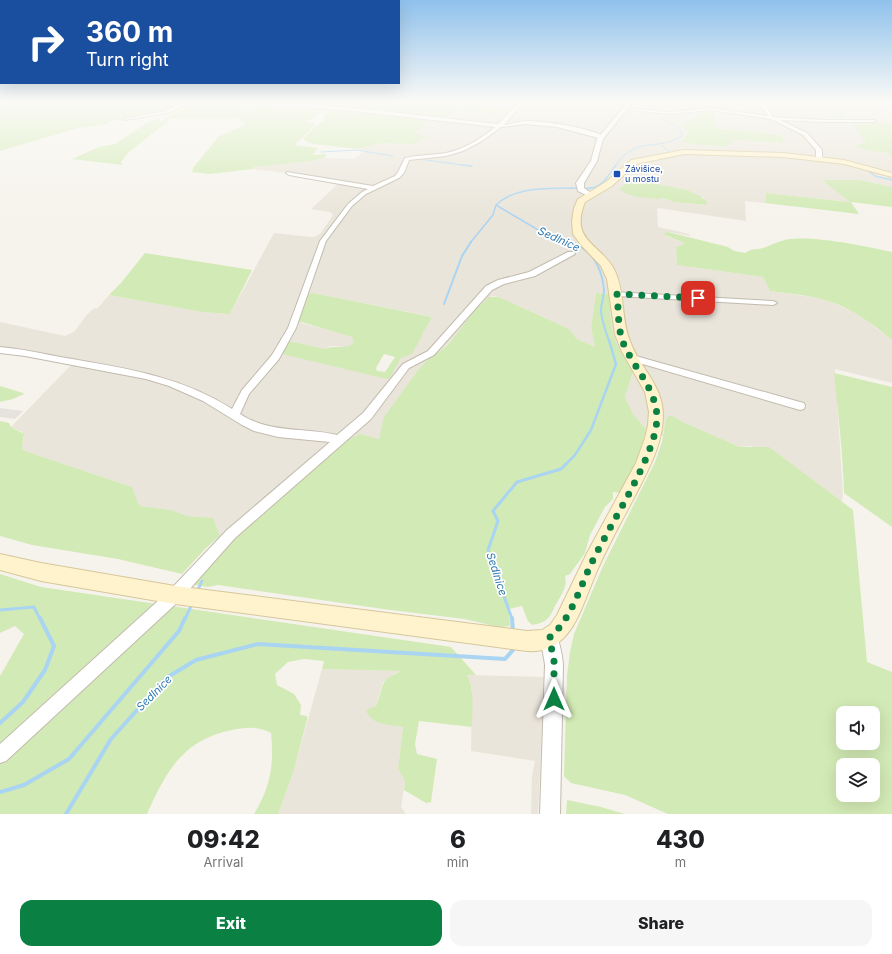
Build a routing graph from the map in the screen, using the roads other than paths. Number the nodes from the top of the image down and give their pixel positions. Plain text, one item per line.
1 (477, 141) edge
2 (599, 141) edge
3 (811, 141) edge
4 (818, 158) junction
5 (289, 173) dead end
6 (892, 175) edge
7 (374, 188) junction
8 (584, 191) junction
9 (570, 254) dead end
10 (617, 294) junction
11 (773, 303) dead end
12 (0, 350) edge
13 (632, 358) junction
14 (800, 406) dead end
15 (234, 415) junction
16 (339, 440) junction
17 (0, 562) edge
18 (174, 595) junction
19 (549, 638) junction
20 (0, 755) edge
21 (550, 814) edge

1 - 7 street
2 - 8 street
3 - 4 street
4 - 6 main road
4 - 8 main road
5 - 7 street
7 - 15 street
8 - 10 main road
9 - 16 street
10 - 11 street
10 - 13 main road
12 - 15 street
13 - 14 street
13 - 19 main road
15 - 16 street
16 - 18 street
17 - 18 main road
18 - 19 main road
18 - 20 street
19 - 21 street

